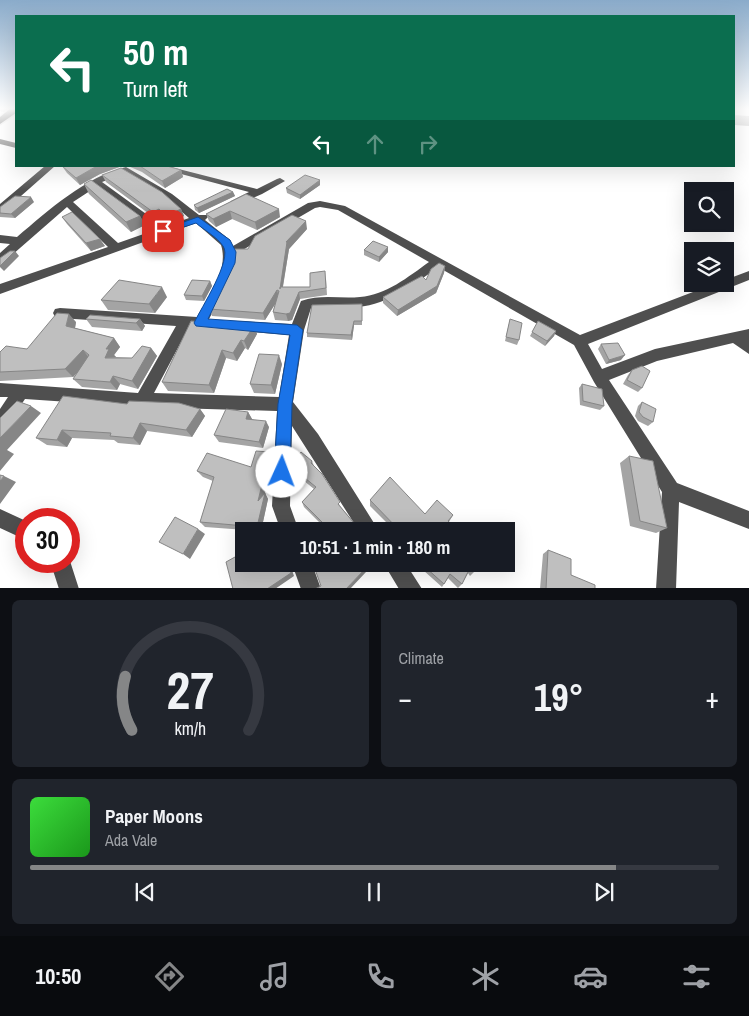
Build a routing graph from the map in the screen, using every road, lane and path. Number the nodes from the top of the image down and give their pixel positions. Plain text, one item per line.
1 (0, 141) edge
2 (15, 146) edge
3 (50, 167) edge
4 (159, 167) edge
5 (280, 181) dead end
6 (97, 183) junction
7 (259, 192) junction
8 (68, 203) junction
9 (0, 209) edge
10 (198, 220) junction
11 (163, 231) junction
12 (0, 239) edge
13 (20, 240) junction
14 (116, 248) junction
15 (231, 252) junction
16 (0, 259) edge
17 (437, 262) junction
18 (749, 275) edge
19 (0, 289) edge
20 (60, 313) edge
21 (185, 322) junction
22 (200, 323) junction
23 (297, 330) junction
24 (743, 336) edge
25 (579, 341) junction
26 (749, 348) edge
27 (600, 377) junction
28 (0, 390) edge
29 (22, 391) junction
30 (142, 400) junction
31 (285, 404) junction
32 (0, 422) edge
33 (671, 490) junction
34 (0, 518) edge
35 (749, 520) edge
36 (287, 522) edge
37 (364, 522) edge
38 (15, 526) edge
39 (305, 572) edge
40 (400, 572) edge
41 (64, 573) edge
42 (69, 588) edge
43 (311, 588) edge
44 (412, 588) edge
45 (666, 588) edge

1 - 2 street
3 - 9 street
4 - 7 street
5 - 7 street
6 - 8 street
6 - 10 street
6 - 11 street
7 - 10 street
8 - 13 street
8 - 14 street
10 - 11 street
10 - 15 street
11 - 14 street
12 - 13 street
13 - 16 street
14 - 19 street
15 - 17 street
15 - 22 street
17 - 23 street
17 - 25 street
18 - 25 street
20 - 21 street
21 - 22 street
21 - 30 street
22 - 23 street
23 - 31 street
24 - 26 street
24 - 27 street
25 - 27 street
27 - 33 street
28 - 29 street
29 - 30 street
29 - 32 street
30 - 31 street
31 - 36 street
31 - 37 street
33 - 35 street
33 - 45 street
34 - 38 street
39 - 43 street
40 - 44 street
41 - 42 street

